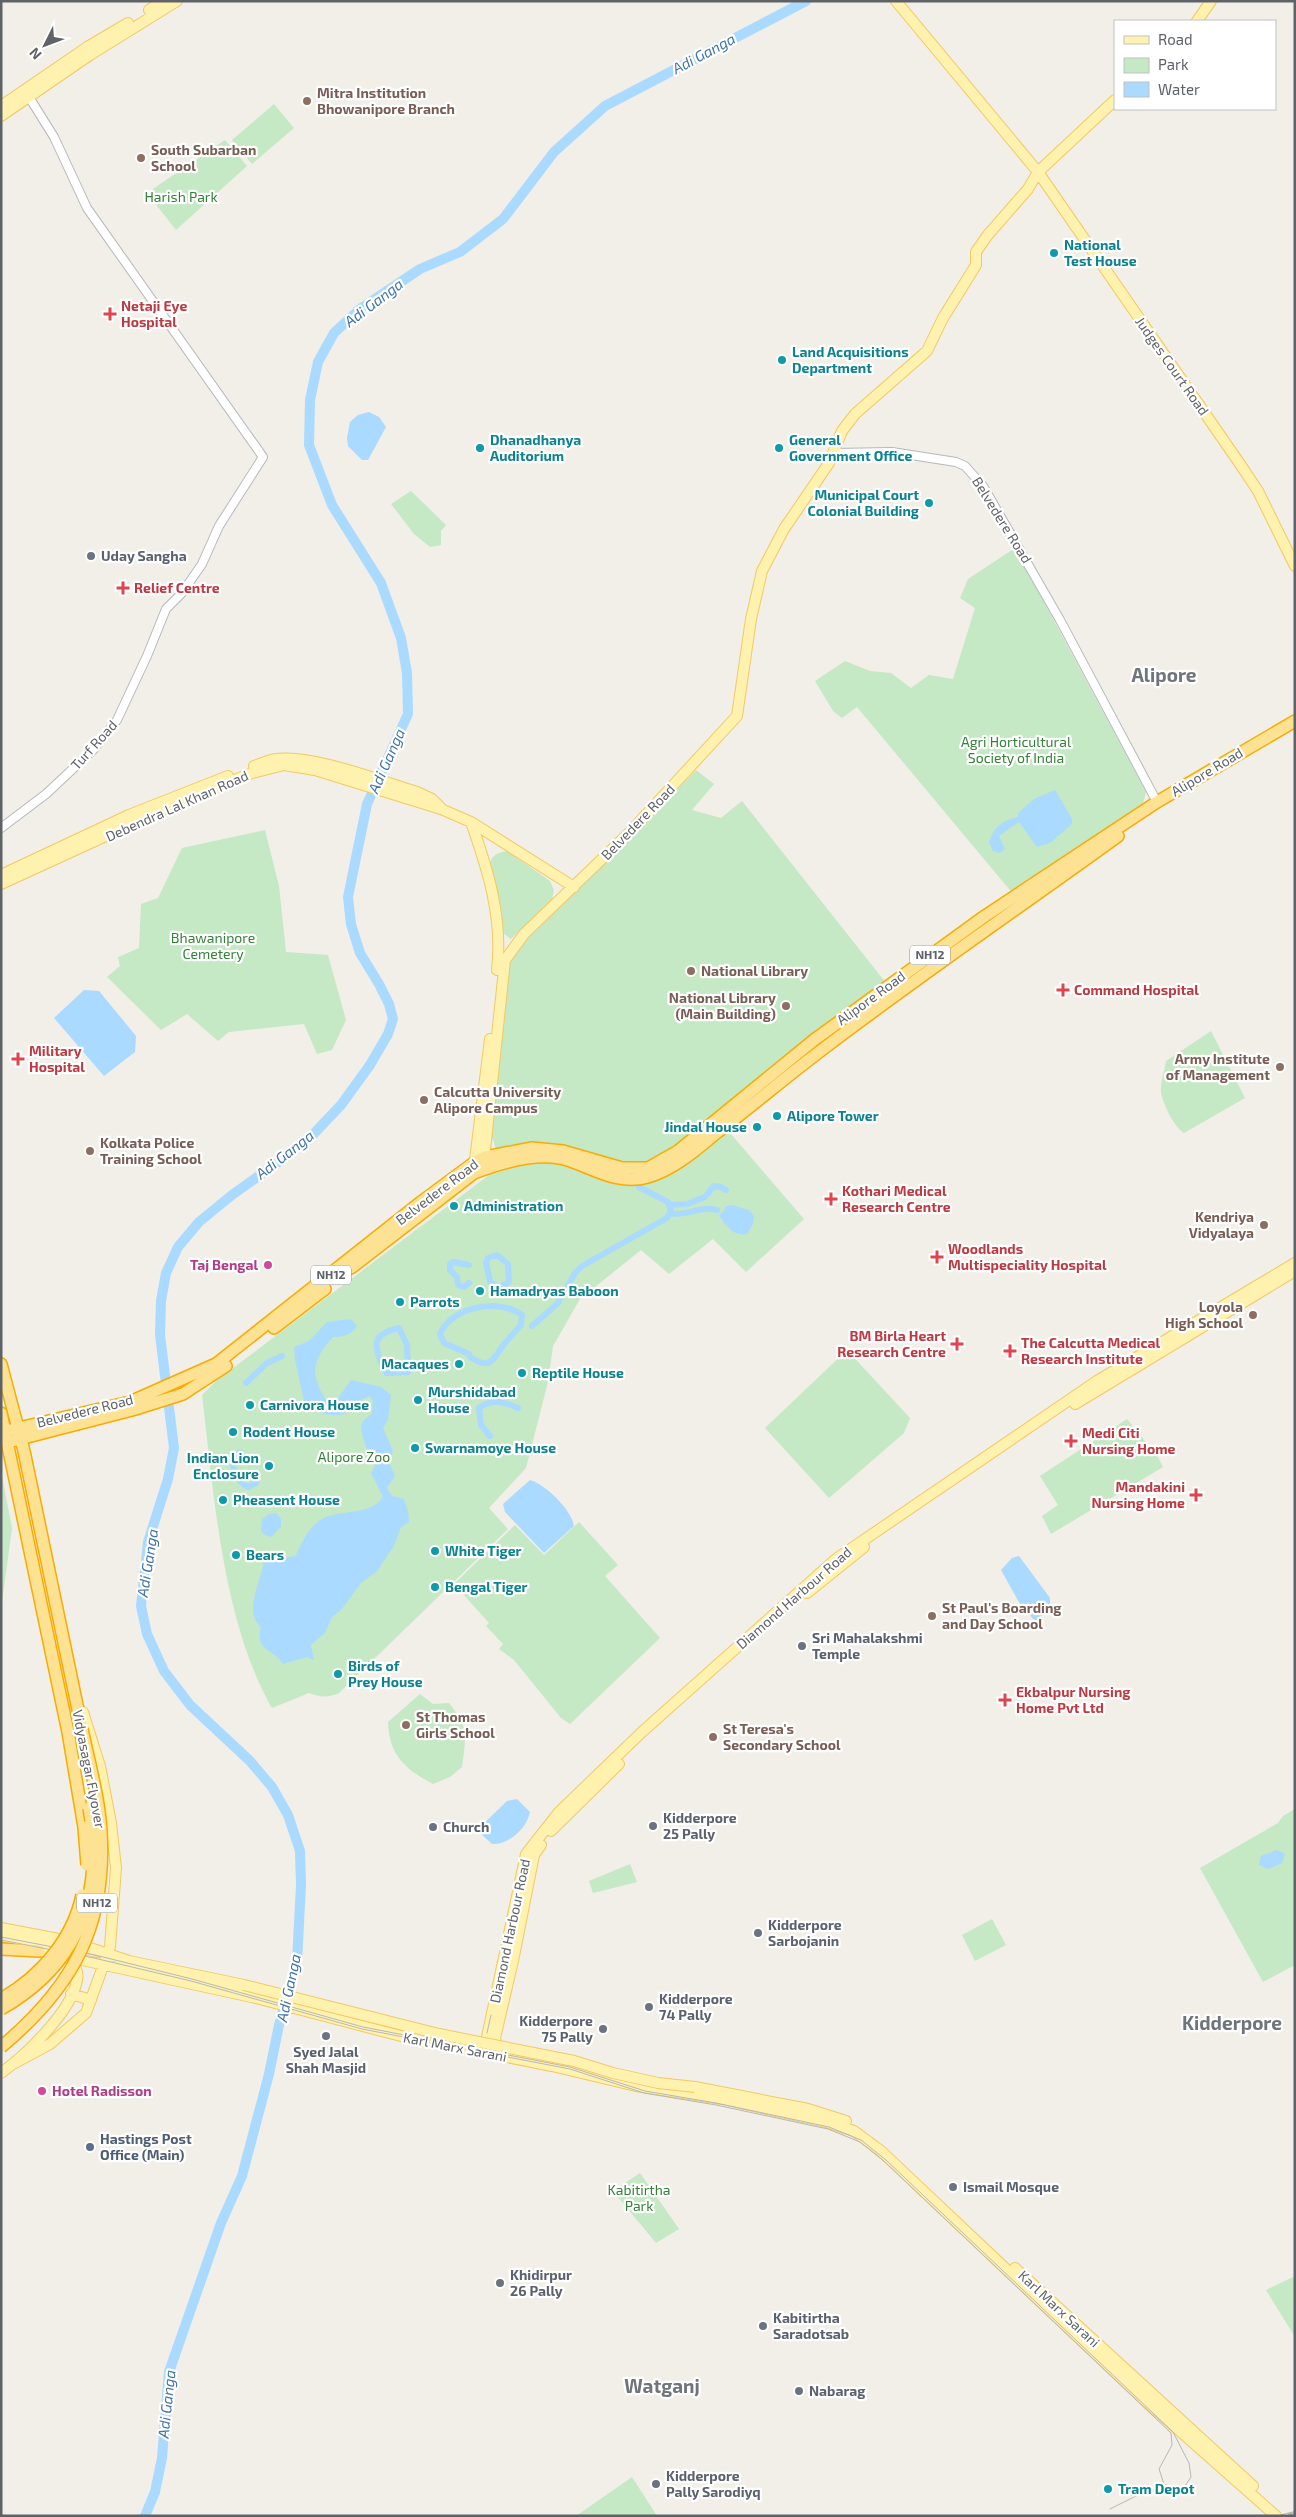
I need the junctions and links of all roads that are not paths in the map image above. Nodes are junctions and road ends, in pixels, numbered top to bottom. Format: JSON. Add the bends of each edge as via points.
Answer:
{"nodes":[{"id":1,"x":163,"y":1,"type":"edge"},
{"id":2,"x":177,"y":1,"type":"edge"},
{"id":3,"x":896,"y":1,"type":"edge"},
{"id":4,"x":904,"y":1,"type":"edge"},
{"id":5,"x":1211,"y":1,"type":"edge"},
{"id":6,"x":1198,"y":20,"type":"edge"},
{"id":7,"x":30,"y":97,"type":"junction"},
{"id":8,"x":1114,"y":101,"type":"edge"},
{"id":9,"x":1,"y":106,"type":"edge"},
{"id":10,"x":1,"y":116,"type":"edge"},
{"id":11,"x":1040,"y":170,"type":"junction"},
{"id":12,"x":834,"y":450,"type":"junction"},
{"id":13,"x":1295,"y":566,"type":"edge"},
{"id":14,"x":1295,"y":721,"type":"edge"},
{"id":15,"x":1153,"y":805,"type":"junction"},
{"id":16,"x":441,"y":808,"type":"junction"},
{"id":17,"x":471,"y":822,"type":"junction"},
{"id":18,"x":1,"y":828,"type":"edge"},
{"id":19,"x":1,"y":875,"type":"edge"},
{"id":20,"x":1,"y":884,"type":"edge"},
{"id":21,"x":574,"y":887,"type":"junction"},
{"id":22,"x":499,"y":940,"type":"junction"},
{"id":23,"x":516,"y":943,"type":"junction"},
{"id":24,"x":502,"y":959,"type":"junction"},
{"id":25,"x":480,"y":1165,"type":"junction"},
{"id":26,"x":1295,"y":1263,"type":"edge"},
{"id":27,"x":1295,"y":1271,"type":"edge"},
{"id":28,"x":1,"y":1364,"type":"edge"},
{"id":29,"x":144,"y":1401,"type":"junction"},
{"id":30,"x":1,"y":1413,"type":"edge"},
{"id":31,"x":19,"y":1434,"type":"junction"},
{"id":32,"x":7,"y":1436,"type":"junction"},
{"id":33,"x":69,"y":1669,"type":"junction"},
{"id":34,"x":68,"y":1732,"type":"junction"},
{"id":35,"x":1,"y":1928,"type":"edge"},
{"id":36,"x":1,"y":1936,"type":"edge"},
{"id":37,"x":1,"y":1943,"type":"edge"},
{"id":38,"x":1,"y":1950,"type":"edge"},
{"id":39,"x":39,"y":1951,"type":"junction"},
{"id":40,"x":107,"y":1954,"type":"junction"},
{"id":41,"x":67,"y":1956,"type":"junction"},
{"id":42,"x":103,"y":1965,"type":"junction"},
{"id":43,"x":244,"y":1985,"type":"junction"},
{"id":44,"x":72,"y":1994,"type":"junction"},
{"id":45,"x":256,"y":1998,"type":"junction"},
{"id":46,"x":1,"y":1999,"type":"edge"},
{"id":47,"x":91,"y":2000,"type":"junction"},
{"id":48,"x":1,"y":2009,"type":"edge"},
{"id":49,"x":1,"y":2047,"type":"edge"},
{"id":50,"x":484,"y":2052,"type":"junction"},
{"id":51,"x":500,"y":2056,"type":"junction"},
{"id":52,"x":11,"y":2065,"type":"junction"},
{"id":53,"x":1,"y":2073,"type":"edge"},
{"id":54,"x":826,"y":2118,"type":"junction"},
{"id":55,"x":1276,"y":2516,"type":"edge"},
{"id":56,"x":1285,"y":2516,"type":"edge"}],
"edges":[{"from":1,"to":9,"type":"main road"},
{"from":2,"to":7,"type":"main road"},
{"from":3,"to":11,"type":"main road"},
{"from":4,"to":11,"type":"main road"},
{"from":5,"to":6,"type":"main road"},
{"from":7,"to":10,"type":"main road"},
{"from":7,"to":18,"type":"street","name":"Turf Road","via":[[58,145],[87,208],[263,456],[219,526],[202,564],[166,609],[117,720],[94,749],[52,788]]},
{"from":8,"to":11,"type":"main road"},
{"from":11,"to":12,"type":"main road","via":[[976,252],[976,265],[927,351],[855,414],[842,431]]},
{"from":11,"to":13,"type":"main road","name":"Judges Court Road","via":[[1199,397],[1199,404],[1258,491]]},
{"from":12,"to":15,"type":"street","name":"Belvedere Road","via":[[892,452],[956,462],[973,473],[1025,557]]},
{"from":12,"to":21,"type":"main road","name":"Belvedere Road","via":[[784,529],[762,571],[750,619],[737,716],[648,813]]},
{"from":14,"to":15,"type":"highway","name":"Alipore Road","number":"NH12"},
{"from":15,"to":25,"type":"highway","name":"Alipore Road","number":"NH12","via":[[1086,847],[896,979],[814,1040],[678,1151],[648,1168],[622,1168],[563,1151],[532,1148]]},
{"from":16,"to":17,"type":"main road","name":"Debendra Lal Khan Road"},
{"from":16,"to":19,"type":"main road","via":[[432,799],[399,786],[296,758],[274,759],[129,816]]},
{"from":16,"to":20,"type":"main road","name":"Debendra Lal Khan Road","via":[[315,770],[284,765],[252,773],[190,798]]},
{"from":17,"to":21,"type":"main road","name":"Debendra Lal Khan Road"},
{"from":17,"to":22,"type":"main road","via":[[496,906]]},
{"from":21,"to":23,"type":"main road","name":"Belvedere Road"},
{"from":22,"to":23,"type":"main road","via":[[508,946]]},
{"from":22,"to":24,"type":"main road"},
{"from":23,"to":24,"type":"main road","name":"Belvedere Road"},
{"from":24,"to":25,"type":"main road"},
{"from":25,"to":29,"type":"highway","name":"Belvedere Road","number":"NH12","via":[[216,1364]]},
{"from":25,"to":29,"type":"highway","name":"Belvedere Road","number":"NH12","via":[[221,1370],[184,1394]]},
{"from":26,"to":50,"type":"main road","name":"Diamond Harbour Road","via":[[1097,1382],[836,1559],[642,1732],[559,1812],[526,1854]]},
{"from":27,"to":51,"type":"main road","name":"Diamond Harbour Road","via":[[1038,1428],[923,1504],[855,1554],[712,1673],[575,1806],[534,1855],[495,2038]]},
{"from":28,"to":31,"type":"highway"},
{"from":29,"to":31,"type":"highway","name":"Belvedere Road","number":"NH12","via":[[130,1402]]},
{"from":30,"to":32,"type":"highway"},
{"from":31,"to":32,"type":"highway","name":"Belvedere Road","number":"NH12"},
{"from":31,"to":33,"type":"highway","number":"NH12"},
{"from":32,"to":34,"type":"highway","name":"Vidyasagar Flyover","number":"NH12"},
{"from":33,"to":40,"type":"main road","via":[[100,1766],[111,1822],[116,1894]]},
{"from":33,"to":49,"type":"highway","name":"Vidyasagar Flyover","number":"NH12","bridge":true,"via":[[101,1829],[102,1868],[96,1912],[72,1970],[28,2022]]},
{"from":34,"to":46,"type":"highway","name":"Vidyasagar Flyover","number":"NH12","bridge":true,"via":[[84,1827],[86,1880],[81,1902],[68,1933],[54,1954],[32,1977]]},
{"from":34,"to":48,"type":"highway","bridge":true,"via":[[94,1832],[94,1863],[88,1902],[83,1920],[60,1962],[32,1988]]},
{"from":35,"to":40,"type":"main road","via":[[69,1941]]},
{"from":36,"to":40,"type":"main road"},
{"from":37,"to":39,"type":"main road","name":"Karl Marx Sarani"},
{"from":38,"to":39,"type":"highway"},
{"from":39,"to":41,"type":"main road","name":"Karl Marx Sarani"},
{"from":40,"to":42,"type":"main road"},
{"from":40,"to":43,"type":"main road"},
{"from":41,"to":42,"type":"main road","name":"Karl Marx Sarani"},
{"from":41,"to":44,"type":"main road","via":[[77,1972]]},
{"from":42,"to":45,"type":"main road","name":"Karl Marx Sarani"},
{"from":42,"to":47,"type":"main road"},
{"from":43,"to":45,"type":"main road"},
{"from":43,"to":54,"type":"main road","bridge":true,"via":[[439,2034],[574,2062],[613,2074],[695,2086]]},
{"from":44,"to":47,"type":"main road"},
{"from":44,"to":52,"type":"main road","via":[[51,2025]]},
{"from":45,"to":50,"type":"main road","name":"Karl Marx Sarani","via":[[401,2036]]},
{"from":47,"to":52,"type":"main road","via":[[86,2013],[50,2044]]},
{"from":50,"to":51,"type":"main road","name":"Karl Marx Sarani"},
{"from":51,"to":54,"type":"main road","name":"Karl Marx Sarani","via":[[636,2086]]},
{"from":52,"to":53,"type":"main road"},
{"from":54,"to":55,"type":"main road","via":[[854,2131],[881,2151],[1147,2402]]},
{"from":54,"to":56,"type":"main road","name":"Karl Marx Sarani","via":[[851,2123],[876,2139]]}]}
